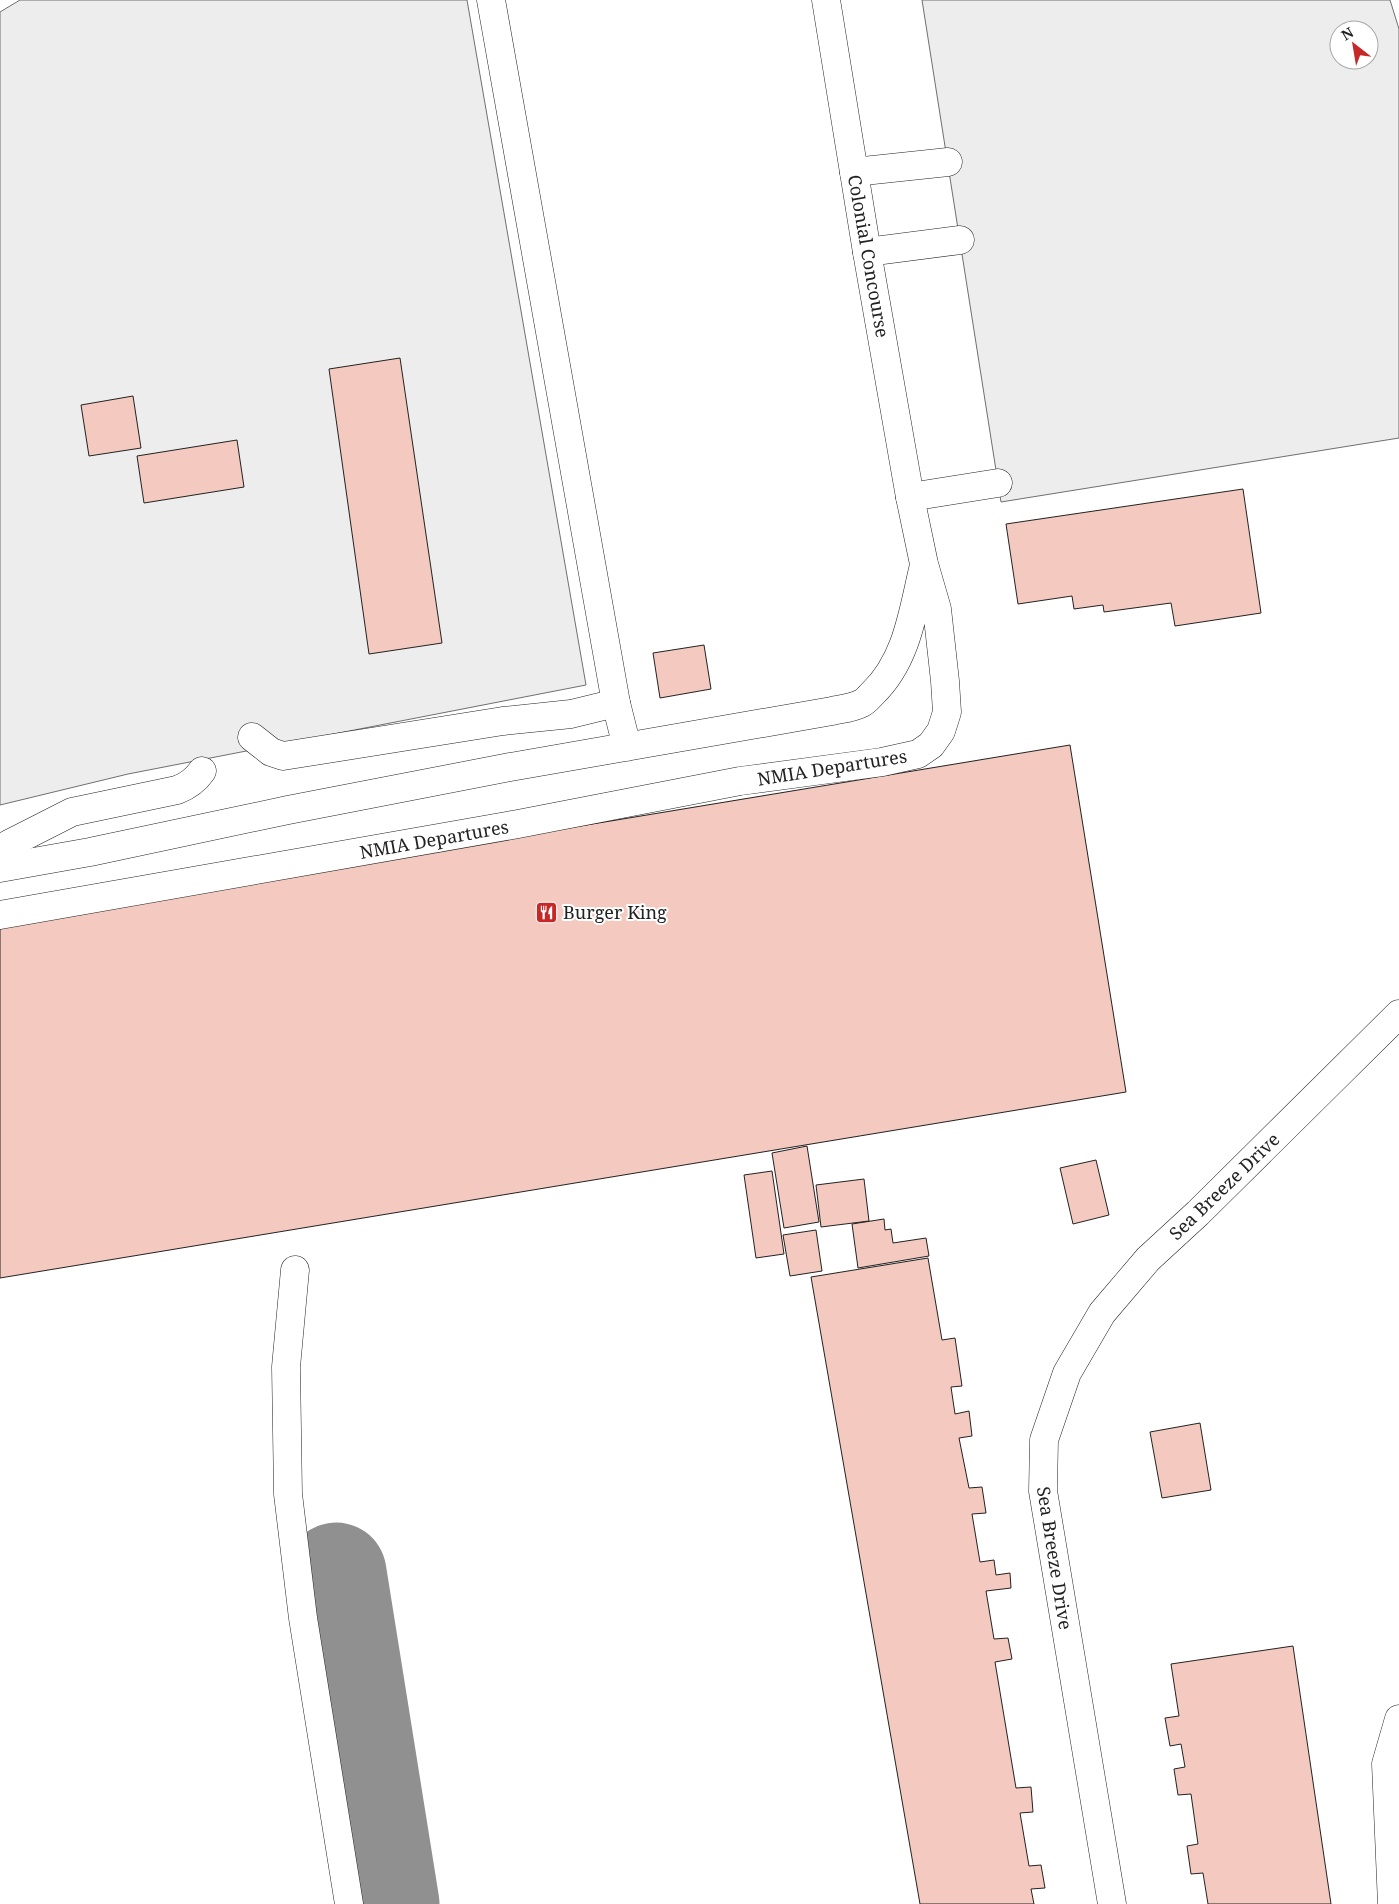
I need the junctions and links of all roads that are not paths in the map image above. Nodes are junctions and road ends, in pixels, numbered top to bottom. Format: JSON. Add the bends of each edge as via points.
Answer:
{"nodes":[{"id":1,"x":492,"y":0,"type":"edge"},
{"id":2,"x":826,"y":0,"type":"edge"},
{"id":3,"x":948,"y":162,"type":"dead end"},
{"id":4,"x":854,"y":172,"type":"junction"},
{"id":5,"x":960,"y":240,"type":"dead end"},
{"id":6,"x":867,"y":252,"type":"junction"},
{"id":7,"x":998,"y":483,"type":"dead end"},
{"id":8,"x":912,"y":504,"type":"junction"},
{"id":9,"x":924,"y":564,"type":"junction"},
{"id":10,"x":616,"y":703,"type":"junction"},
{"id":11,"x":252,"y":737,"type":"dead end"},
{"id":12,"x":627,"y":748,"type":"junction"},
{"id":13,"x":202,"y":771,"type":"dead end"},
{"id":14,"x":0,"y":853,"type":"edge"},
{"id":15,"x":0,"y":868,"type":"edge"},
{"id":16,"x":0,"y":915,"type":"edge"},
{"id":17,"x":1399,"y":1014,"type":"edge"},
{"id":18,"x":295,"y":1270,"type":"dead end"},
{"id":19,"x":1399,"y":1719,"type":"edge"},
{"id":20,"x":349,"y":1904,"type":"edge"},
{"id":21,"x":1112,"y":1904,"type":"edge"},
{"id":22,"x":1392,"y":1904,"type":"edge"}],
"edges":[{"from":1,"to":10,"type":"main road"},
{"from":2,"to":4,"type":"main road","name":"Colonial Concourse"},
{"from":3,"to":4,"type":"main road"},
{"from":4,"to":6,"type":"main road","name":"Colonial Concourse"},
{"from":5,"to":6,"type":"main road"},
{"from":6,"to":8,"type":"main road","name":"Colonial Concourse"},
{"from":7,"to":8,"type":"main road"},
{"from":8,"to":9,"type":"main road","name":"Colonial Concourse"},
{"from":9,"to":12,"type":"main road","via":[[909,632],[893,670],[862,703]]},
{"from":9,"to":16,"type":"main road","name":"NMIA Departures","via":[[936,609],[947,712],[941,731],[918,754],[882,762],[740,781],[518,824]]},
{"from":10,"to":11,"type":"main road","via":[[571,714],[503,721],[283,756],[271,752]]},
{"from":10,"to":12,"type":"main road"},
{"from":12,"to":15,"type":"main road","via":[[510,767]]},
{"from":13,"to":14,"type":"main road","via":[[196,780],[177,790],[72,812],[9,844]]},
{"from":17,"to":21,"type":"main road","name":"Sea Breeze Drive","via":[[1148,1259],[1102,1312],[1067,1374],[1044,1440],[1043,1491]]},
{"from":18,"to":20,"type":"main road","via":[[286,1367],[288,1494],[303,1618]]},
{"from":19,"to":22,"type":"main road","via":[[1386,1764]]}]}
